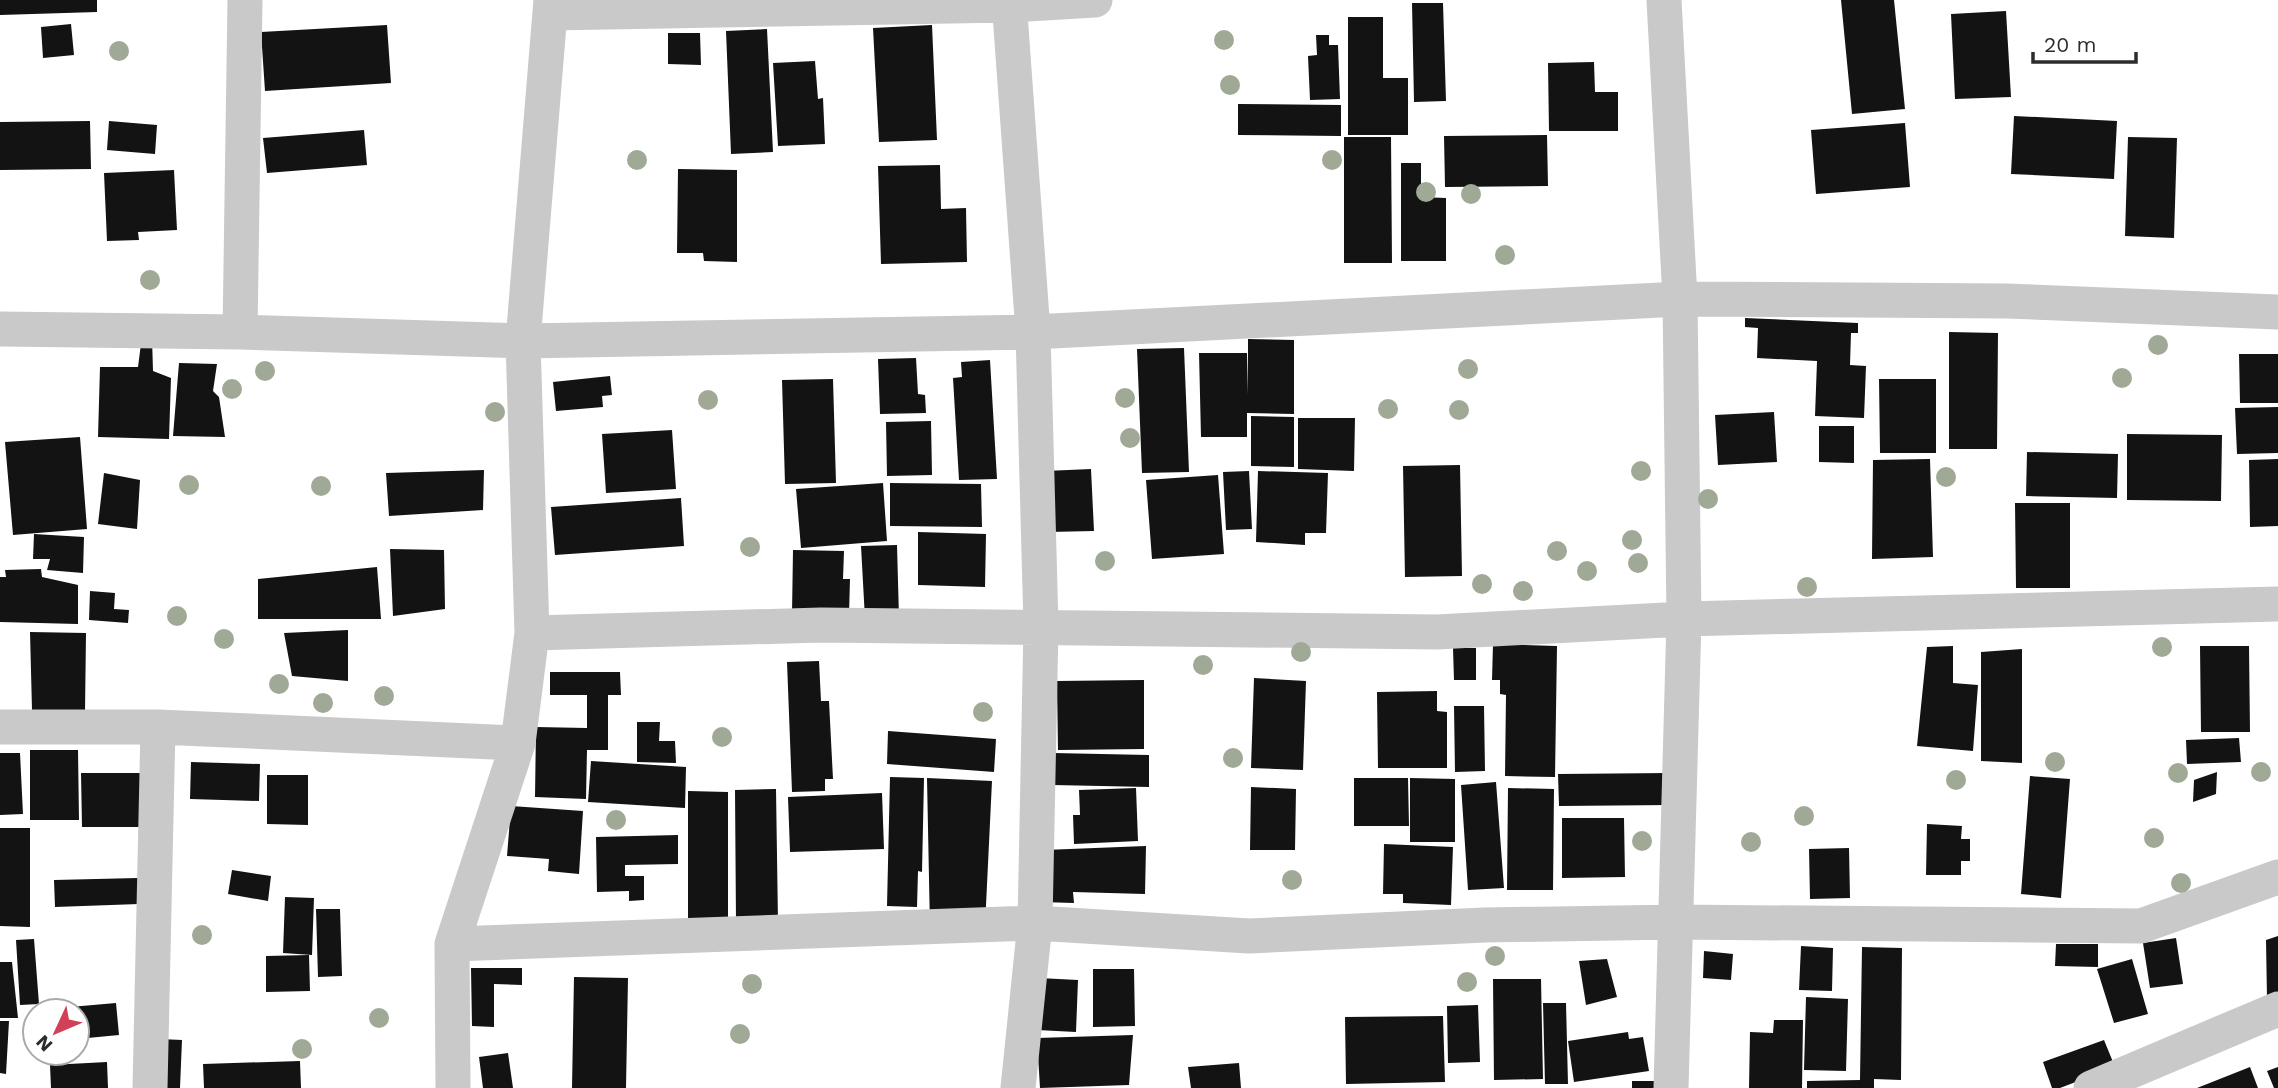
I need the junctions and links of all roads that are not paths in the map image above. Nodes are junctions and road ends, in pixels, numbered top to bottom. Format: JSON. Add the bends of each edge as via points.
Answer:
{"nodes":[{"id":1,"x":245,"y":0,"type":"edge"},
{"id":2,"x":1096,"y":0,"type":"edge"},
{"id":3,"x":1664,"y":0,"type":"edge"},
{"id":4,"x":1009,"y":3,"type":"edge"},
{"id":5,"x":550,"y":6,"type":"edge"},
{"id":6,"x":1680,"y":299,"type":"junction"},
{"id":7,"x":2278,"y":312,"type":"edge"},
{"id":8,"x":0,"y":330,"type":"edge"},
{"id":9,"x":240,"y":332,"type":"junction"},
{"id":10,"x":1034,"y":332,"type":"junction"},
{"id":11,"x":523,"y":341,"type":"junction"},
{"id":12,"x":2278,"y":604,"type":"edge"},
{"id":13,"x":1684,"y":619,"type":"junction"},
{"id":14,"x":1041,"y":626,"type":"junction"},
{"id":15,"x":532,"y":633,"type":"junction"},
{"id":16,"x":0,"y":727,"type":"edge"},
{"id":17,"x":158,"y":727,"type":"junction"},
{"id":18,"x":519,"y":743,"type":"junction"},
{"id":19,"x":2278,"y":877,"type":"edge"},
{"id":20,"x":1677,"y":922,"type":"junction"},
{"id":21,"x":1035,"y":923,"type":"junction"},
{"id":22,"x":452,"y":944,"type":"junction"},
{"id":23,"x":2278,"y":1009,"type":"edge"},
{"id":24,"x":150,"y":1088,"type":"edge"},
{"id":25,"x":453,"y":1088,"type":"edge"},
{"id":26,"x":1018,"y":1088,"type":"edge"},
{"id":27,"x":1671,"y":1088,"type":"edge"},
{"id":28,"x":2091,"y":1088,"type":"edge"}],
"edges":[{"from":1,"to":9,"type":"street"},
{"from":2,"to":4,"type":"street"},
{"from":3,"to":6,"type":"street"},
{"from":4,"to":5,"type":"street"},
{"from":4,"to":10,"type":"street"},
{"from":5,"to":11,"type":"street"},
{"from":6,"to":7,"type":"street","via":[[2007,301]]},
{"from":6,"to":10,"type":"street"},
{"from":6,"to":13,"type":"street"},
{"from":8,"to":9,"type":"street"},
{"from":9,"to":11,"type":"street"},
{"from":10,"to":11,"type":"street"},
{"from":10,"to":14,"type":"street"},
{"from":11,"to":15,"type":"street"},
{"from":12,"to":13,"type":"street"},
{"from":13,"to":14,"type":"street","via":[[1437,632]]},
{"from":13,"to":20,"type":"street"},
{"from":14,"to":15,"type":"street","via":[[821,625]]},
{"from":14,"to":21,"type":"street"},
{"from":15,"to":18,"type":"street"},
{"from":16,"to":17,"type":"street"},
{"from":17,"to":18,"type":"street"},
{"from":17,"to":24,"type":"street"},
{"from":18,"to":22,"type":"street"},
{"from":19,"to":20,"type":"street","via":[[2141,926]]},
{"from":20,"to":21,"type":"street","via":[[1250,936]]},
{"from":20,"to":27,"type":"street"},
{"from":21,"to":22,"type":"street"},
{"from":21,"to":26,"type":"street"},
{"from":22,"to":25,"type":"street"},
{"from":23,"to":28,"type":"street"}]}
